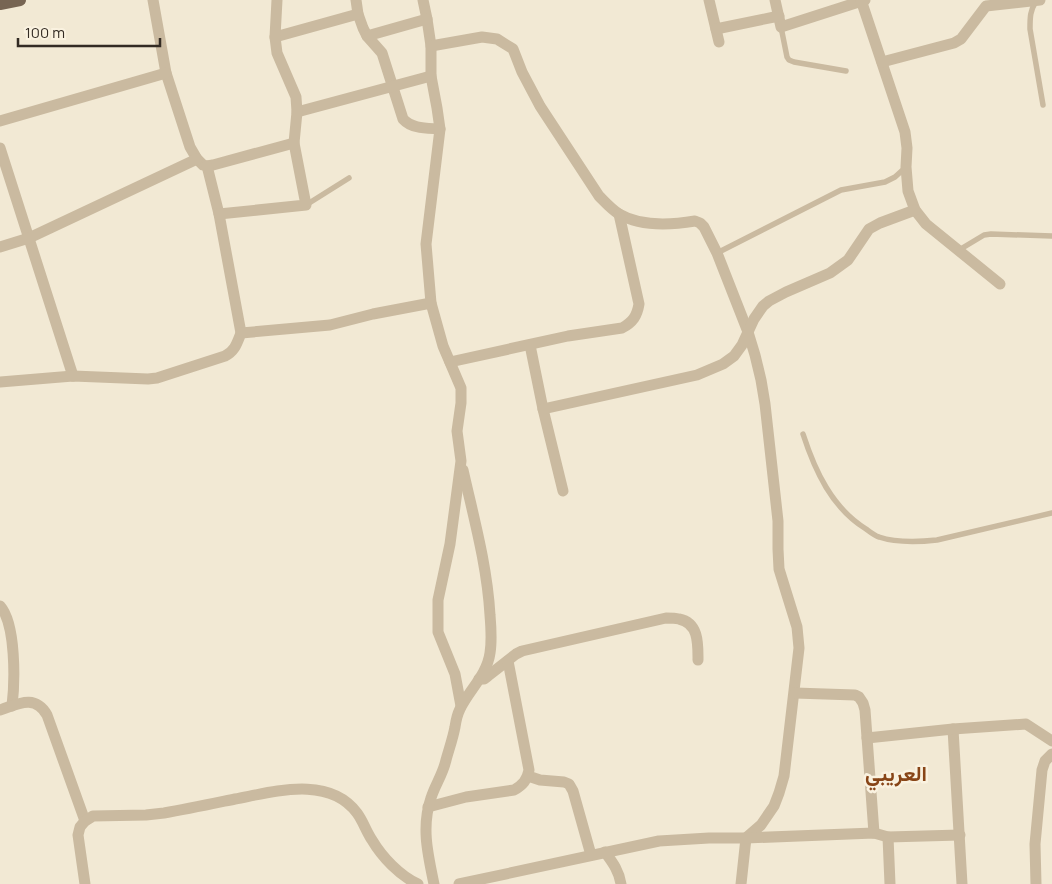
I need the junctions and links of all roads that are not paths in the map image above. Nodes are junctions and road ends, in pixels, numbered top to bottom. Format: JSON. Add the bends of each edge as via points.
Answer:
{"nodes":[{"id":1,"x":20,"y":0,"type":"edge"},
{"id":2,"x":153,"y":0,"type":"edge"},
{"id":3,"x":277,"y":0,"type":"edge"},
{"id":4,"x":356,"y":0,"type":"edge"},
{"id":5,"x":423,"y":0,"type":"edge"},
{"id":6,"x":710,"y":0,"type":"edge"},
{"id":7,"x":775,"y":0,"type":"edge"},
{"id":8,"x":862,"y":0,"type":"edge"},
{"id":9,"x":1038,"y":1,"type":"edge"},
{"id":10,"x":985,"y":3,"type":"edge"},
{"id":11,"x":0,"y":4,"type":"edge"},
{"id":12,"x":358,"y":14,"type":"junction"},
{"id":13,"x":427,"y":19,"type":"junction"},
{"id":14,"x":780,"y":22,"type":"junction"},
{"id":15,"x":716,"y":30,"type":"junction"},
{"id":16,"x":275,"y":36,"type":"junction"},
{"id":17,"x":368,"y":36,"type":"junction"},
{"id":18,"x":719,"y":42,"type":"dead end"},
{"id":19,"x":431,"y":46,"type":"junction"},
{"id":20,"x":882,"y":62,"type":"junction"},
{"id":21,"x":846,"y":71,"type":"dead end"},
{"id":22,"x":166,"y":73,"type":"junction"},
{"id":23,"x":431,"y":76,"type":"junction"},
{"id":24,"x":392,"y":86,"type":"junction"},
{"id":25,"x":1043,"y":104,"type":"dead end"},
{"id":26,"x":297,"y":112,"type":"junction"},
{"id":27,"x":0,"y":121,"type":"edge"},
{"id":28,"x":440,"y":129,"type":"junction"},
{"id":29,"x":294,"y":143,"type":"junction"},
{"id":30,"x":0,"y":148,"type":"edge"},
{"id":31,"x":197,"y":159,"type":"junction"},
{"id":32,"x":207,"y":166,"type":"junction"},
{"id":33,"x":906,"y":168,"type":"junction"},
{"id":34,"x":349,"y":178,"type":"dead end"},
{"id":35,"x":306,"y":205,"type":"junction"},
{"id":36,"x":915,"y":210,"type":"junction"},
{"id":37,"x":219,"y":214,"type":"junction"},
{"id":38,"x":619,"y":214,"type":"junction"},
{"id":39,"x":1052,"y":236,"type":"edge"},
{"id":40,"x":29,"y":238,"type":"junction"},
{"id":41,"x":0,"y":247,"type":"edge"},
{"id":42,"x":959,"y":250,"type":"junction"},
{"id":43,"x":717,"y":253,"type":"junction"},
{"id":44,"x":1000,"y":284,"type":"dead end"},
{"id":45,"x":431,"y":303,"type":"junction"},
{"id":46,"x":748,"y":332,"type":"junction"},
{"id":47,"x":241,"y":333,"type":"junction"},
{"id":48,"x":530,"y":345,"type":"junction"},
{"id":49,"x":450,"y":362,"type":"junction"},
{"id":50,"x":73,"y":376,"type":"junction"},
{"id":51,"x":0,"y":382,"type":"edge"},
{"id":52,"x":543,"y":409,"type":"junction"},
{"id":53,"x":803,"y":434,"type":"dead end"},
{"id":54,"x":462,"y":461,"type":"junction"},
{"id":55,"x":563,"y":491,"type":"dead end"},
{"id":56,"x":1052,"y":513,"type":"edge"},
{"id":57,"x":0,"y":606,"type":"edge"},
{"id":58,"x":698,"y":660,"type":"dead end"},
{"id":59,"x":508,"y":661,"type":"junction"},
{"id":60,"x":480,"y":679,"type":"junction"},
{"id":61,"x":794,"y":693,"type":"junction"},
{"id":62,"x":12,"y":706,"type":"junction"},
{"id":63,"x":461,"y":706,"type":"junction"},
{"id":64,"x":0,"y":710,"type":"edge"},
{"id":65,"x":953,"y":729,"type":"junction"},
{"id":66,"x":868,"y":738,"type":"junction"},
{"id":67,"x":1052,"y":741,"type":"edge"},
{"id":68,"x":1052,"y":754,"type":"edge"},
{"id":69,"x":528,"y":776,"type":"junction"},
{"id":70,"x":428,"y":807,"type":"junction"},
{"id":71,"x":85,"y":821,"type":"junction"},
{"id":72,"x":874,"y":833,"type":"junction"},
{"id":73,"x":960,"y":835,"type":"junction"},
{"id":74,"x":888,"y":837,"type":"junction"},
{"id":75,"x":746,"y":838,"type":"junction"},
{"id":76,"x":605,"y":852,"type":"junction"},
{"id":77,"x":591,"y":855,"type":"junction"},
{"id":78,"x":85,"y":884,"type":"edge"},
{"id":79,"x":418,"y":884,"type":"edge"},
{"id":80,"x":434,"y":884,"type":"edge"},
{"id":81,"x":458,"y":884,"type":"edge"},
{"id":82,"x":621,"y":884,"type":"edge"},
{"id":83,"x":741,"y":884,"type":"edge"},
{"id":84,"x":890,"y":884,"type":"edge"},
{"id":85,"x":962,"y":884,"type":"edge"},
{"id":86,"x":1036,"y":884,"type":"edge"}],
"edges":[{"from":1,"to":11,"type":"main road"},
{"from":2,"to":22,"type":"street"},
{"from":3,"to":16,"type":"street"},
{"from":4,"to":12,"type":"street"},
{"from":5,"to":13,"type":"street"},
{"from":6,"to":15,"type":"street"},
{"from":7,"to":14,"type":"street"},
{"from":8,"to":14,"type":"street"},
{"from":8,"to":20,"type":"street"},
{"from":9,"to":10,"type":"street"},
{"from":9,"to":25,"type":"lane","via":[[1031,10],[1030,29]]},
{"from":10,"to":20,"type":"street","via":[[961,39]]},
{"from":12,"to":16,"type":"street"},
{"from":12,"to":17,"type":"street"},
{"from":13,"to":17,"type":"street"},
{"from":13,"to":19,"type":"street"},
{"from":14,"to":15,"type":"street"},
{"from":14,"to":21,"type":"lane","via":[[789,60]]},
{"from":15,"to":18,"type":"street"},
{"from":16,"to":26,"type":"street","via":[[277,53],[296,97]]},
{"from":17,"to":24,"type":"street","via":[[382,53]]},
{"from":19,"to":23,"type":"street"},
{"from":19,"to":38,"type":"street","via":[[482,37],[497,38],[513,49],[540,106],[599,196]]},
{"from":20,"to":33,"type":"street","via":[[905,132]]},
{"from":22,"to":27,"type":"street"},
{"from":22,"to":31,"type":"street","via":[[190,147]]},
{"from":23,"to":24,"type":"street"},
{"from":23,"to":28,"type":"street"},
{"from":24,"to":26,"type":"street"},
{"from":24,"to":28,"type":"street","via":[[406,122],[412,126]]},
{"from":26,"to":29,"type":"street"},
{"from":28,"to":45,"type":"street","via":[[426,244]]},
{"from":29,"to":32,"type":"street"},
{"from":29,"to":35,"type":"street"},
{"from":30,"to":40,"type":"street"},
{"from":31,"to":32,"type":"street"},
{"from":31,"to":40,"type":"street"},
{"from":32,"to":37,"type":"street"},
{"from":33,"to":36,"type":"street","via":[[908,192]]},
{"from":33,"to":43,"type":"lane","via":[[885,182],[841,190]]},
{"from":34,"to":35,"type":"lane"},
{"from":35,"to":37,"type":"street"},
{"from":36,"to":42,"type":"street","via":[[926,224]]},
{"from":36,"to":46,"type":"street","via":[[869,229],[848,260],[830,273],[769,301]]},
{"from":37,"to":47,"type":"street"},
{"from":38,"to":43,"type":"street","via":[[658,224],[695,221],[704,226]]},
{"from":38,"to":48,"type":"street","via":[[639,304],[634,319],[622,328]]},
{"from":39,"to":42,"type":"lane","via":[[984,235]]},
{"from":40,"to":41,"type":"street"},
{"from":40,"to":50,"type":"street"},
{"from":42,"to":44,"type":"street"},
{"from":43,"to":46,"type":"street"},
{"from":45,"to":47,"type":"street","via":[[330,325]]},
{"from":45,"to":49,"type":"street"},
{"from":46,"to":52,"type":"street","via":[[734,356],[704,373]]},
{"from":46,"to":61,"type":"street","via":[[765,404],[778,521],[779,569],[800,648]]},
{"from":47,"to":50,"type":"street","via":[[230,353],[158,378]]},
{"from":48,"to":49,"type":"street"},
{"from":48,"to":52,"type":"street"},
{"from":49,"to":54,"type":"street","via":[[462,396],[457,431]]},
{"from":50,"to":51,"type":"street"},
{"from":52,"to":55,"type":"street"},
{"from":53,"to":56,"type":"lane","via":[[825,486],[844,511],[878,537],[897,541],[937,540]]},
{"from":54,"to":60,"type":"street","via":[[480,540],[490,605],[490,653]]},
{"from":54,"to":63,"type":"street","via":[[438,600],[438,632],[455,674]]},
{"from":57,"to":62,"type":"street","via":[[6,613],[12,648]]},
{"from":58,"to":59,"type":"street","via":[[698,644],[688,623],[678,618],[666,618],[528,649]]},
{"from":59,"to":60,"type":"street"},
{"from":59,"to":69,"type":"street"},
{"from":60,"to":63,"type":"street"},
{"from":61,"to":66,"type":"street","via":[[859,697],[865,710]]},
{"from":61,"to":75,"type":"street","via":[[779,793],[761,825]]},
{"from":62,"to":64,"type":"street"},
{"from":62,"to":71,"type":"street","via":[[29,702],[44,710]]},
{"from":63,"to":70,"type":"street","via":[[443,772]]},
{"from":65,"to":66,"type":"street"},
{"from":65,"to":67,"type":"street","via":[[1026,724]]},
{"from":65,"to":73,"type":"street"},
{"from":66,"to":72,"type":"street"},
{"from":68,"to":86,"type":"street","via":[[1042,770]]},
{"from":69,"to":70,"type":"street","via":[[514,790]]},
{"from":69,"to":77,"type":"street","via":[[569,784],[574,791]]},
{"from":70,"to":80,"type":"street","via":[[427,850]]},
{"from":71,"to":78,"type":"street","via":[[78,835]]},
{"from":71,"to":79,"type":"street","via":[[94,816],[164,813],[290,790],[323,791],[349,805],[381,853]]},
{"from":72,"to":74,"type":"street"},
{"from":72,"to":75,"type":"street"},
{"from":73,"to":74,"type":"street"},
{"from":73,"to":85,"type":"street"},
{"from":74,"to":84,"type":"street"},
{"from":75,"to":76,"type":"street","via":[[659,841]]},
{"from":75,"to":83,"type":"street"},
{"from":76,"to":77,"type":"street"},
{"from":76,"to":82,"type":"street","via":[[616,866]]},
{"from":77,"to":81,"type":"street"}]}
